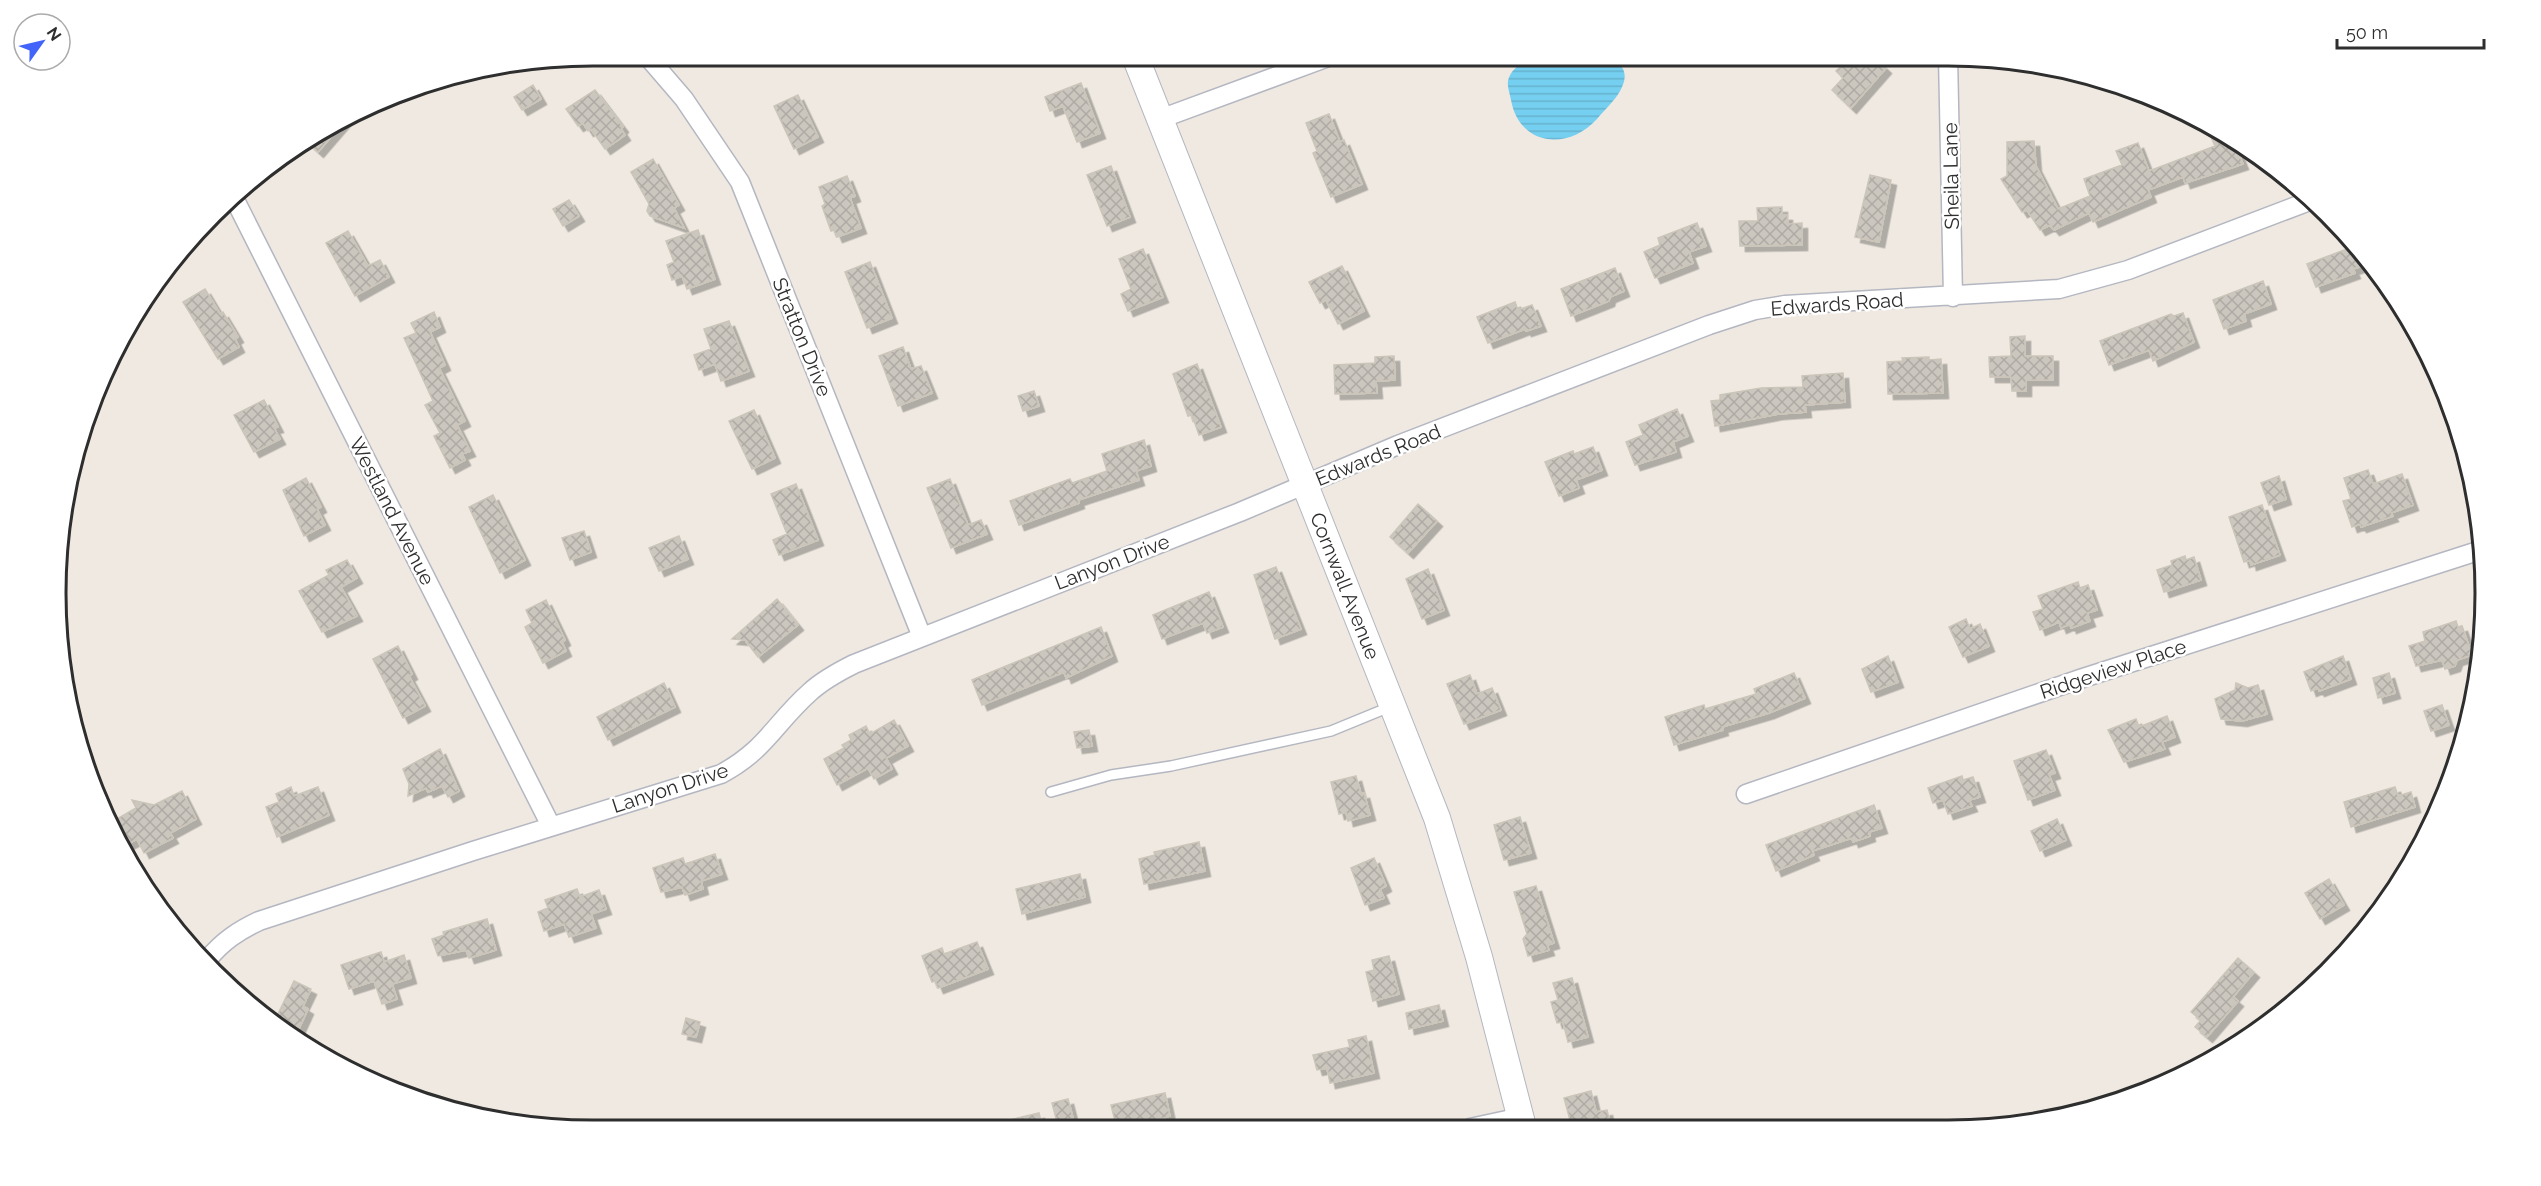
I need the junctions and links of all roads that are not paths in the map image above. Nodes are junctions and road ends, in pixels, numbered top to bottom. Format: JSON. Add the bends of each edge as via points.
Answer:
{"nodes":[{"id":1,"x":656,"y":66,"type":"edge"},
{"id":2,"x":1139,"y":66,"type":"edge"},
{"id":3,"x":1303,"y":66,"type":"edge"},
{"id":4,"x":1948,"y":66,"type":"edge"},
{"id":5,"x":1160,"y":119,"type":"junction"},
{"id":6,"x":2302,"y":204,"type":"edge"},
{"id":7,"x":237,"y":205,"type":"edge"},
{"id":8,"x":1953,"y":297,"type":"junction"},
{"id":9,"x":1306,"y":484,"type":"junction"},
{"id":10,"x":2473,"y":552,"type":"edge"},
{"id":11,"x":922,"y":637,"type":"junction"},
{"id":12,"x":1394,"y":705,"type":"junction"},
{"id":13,"x":1051,"y":792,"type":"dead end"},
{"id":14,"x":1746,"y":794,"type":"dead end"},
{"id":15,"x":550,"y":826,"type":"junction"},
{"id":16,"x":211,"y":956,"type":"edge"},
{"id":17,"x":1521,"y":1120,"type":"edge"}],
"edges":[{"from":1,"to":11,"type":"street","name":"Stratton Drive","via":[[684,99],[740,182]]},
{"from":2,"to":5,"type":"street","name":"Cornwall Avenue"},
{"from":3,"to":5,"type":"street"},
{"from":4,"to":8,"type":"street","name":"Sheila Lane"},
{"from":5,"to":9,"type":"street","name":"Cornwall Avenue"},
{"from":6,"to":8,"type":"street","name":"Edwards Road","via":[[2128,270],[2059,289]]},
{"from":7,"to":15,"type":"street","name":"Westland Avenue"},
{"from":8,"to":9,"type":"street","name":"Edwards Road","via":[[1785,305],[1755,310],[1398,445]]},
{"from":9,"to":11,"type":"street","name":"Lanyon Drive"},
{"from":9,"to":12,"type":"street","name":"Cornwall Avenue"},
{"from":10,"to":14,"type":"street","name":"Ridgeview Place","via":[[2080,679]]},
{"from":11,"to":15,"type":"street","name":"Lanyon Drive","via":[[830,677],[809,693],[762,746],[721,774]]},
{"from":12,"to":13,"type":"lane","via":[[1331,731],[1111,775]]},
{"from":12,"to":17,"type":"street","name":"Cornwall Avenue","via":[[1457,880]]},
{"from":15,"to":16,"type":"street","name":"Lanyon Drive","via":[[259,921],[237,932]]}]}
